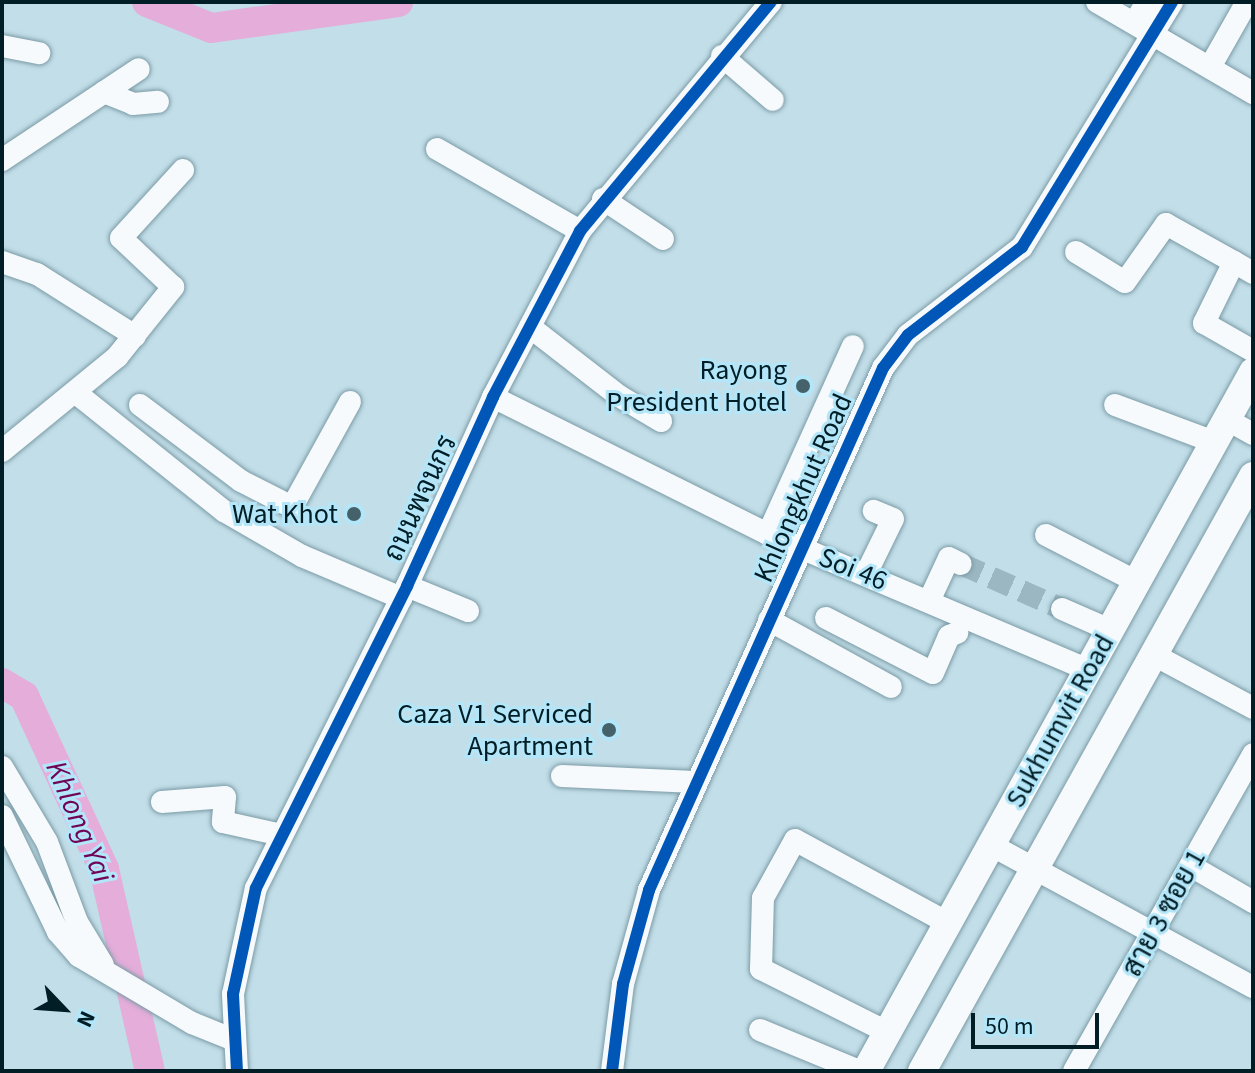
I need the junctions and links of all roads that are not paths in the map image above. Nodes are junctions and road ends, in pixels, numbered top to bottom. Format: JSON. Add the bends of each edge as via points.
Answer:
{"nodes":[{"id":1,"x":771,"y":2,"type":"edge"},
{"id":2,"x":1097,"y":2,"type":"edge"},
{"id":3,"x":1147,"y":2,"type":"edge"},
{"id":4,"x":1172,"y":2,"type":"edge"},
{"id":5,"x":1247,"y":2,"type":"edge"},
{"id":6,"x":1143,"y":29,"type":"junction"},
{"id":7,"x":2,"y":46,"type":"edge"},
{"id":8,"x":39,"y":53,"type":"dead end"},
{"id":9,"x":722,"y":56,"type":"junction"},
{"id":10,"x":1210,"y":67,"type":"junction"},
{"id":11,"x":139,"y":69,"type":"dead end"},
{"id":12,"x":104,"y":92,"type":"junction"},
{"id":13,"x":1253,"y":93,"type":"edge"},
{"id":14,"x":773,"y":100,"type":"dead end"},
{"id":15,"x":158,"y":102,"type":"dead end"},
{"id":16,"x":437,"y":149,"type":"dead end"},
{"id":17,"x":2,"y":160,"type":"edge"},
{"id":18,"x":183,"y":170,"type":"dead end"},
{"id":19,"x":603,"y":199,"type":"junction"},
{"id":20,"x":580,"y":231,"type":"junction"},
{"id":21,"x":663,"y":239,"type":"dead end"},
{"id":22,"x":1076,"y":252,"type":"dead end"},
{"id":23,"x":2,"y":262,"type":"edge"},
{"id":24,"x":1243,"y":268,"type":"edge"},
{"id":25,"x":530,"y":327,"type":"junction"},
{"id":26,"x":135,"y":336,"type":"junction"},
{"id":27,"x":853,"y":346,"type":"dead end"},
{"id":28,"x":1253,"y":351,"type":"edge"},
{"id":29,"x":1253,"y":372,"type":"edge"},
{"id":30,"x":76,"y":393,"type":"junction"},
{"id":31,"x":493,"y":397,"type":"junction"},
{"id":32,"x":350,"y":402,"type":"dead end"},
{"id":33,"x":140,"y":405,"type":"dead end"},
{"id":34,"x":1115,"y":405,"type":"dead end"},
{"id":35,"x":661,"y":421,"type":"dead end"},
{"id":36,"x":1220,"y":430,"type":"junction"},
{"id":37,"x":1253,"y":434,"type":"edge"},
{"id":38,"x":806,"y":448,"type":"junction"},
{"id":39,"x":2,"y":451,"type":"edge"},
{"id":40,"x":841,"y":463,"type":"junction"},
{"id":41,"x":1253,"y":476,"type":"edge"},
{"id":42,"x":241,"y":481,"type":"junction"},
{"id":43,"x":224,"y":511,"type":"junction"},
{"id":44,"x":874,"y":511,"type":"dead end"},
{"id":45,"x":768,"y":534,"type":"junction"},
{"id":46,"x":1046,"y":535,"type":"dead end"},
{"id":47,"x":803,"y":549,"type":"junction"},
{"id":48,"x":961,"y":564,"type":"dead end"},
{"id":49,"x":866,"y":574,"type":"junction"},
{"id":50,"x":1137,"y":582,"type":"junction"},
{"id":51,"x":404,"y":592,"type":"junction"},
{"id":52,"x":929,"y":601,"type":"junction"},
{"id":53,"x":1062,"y":609,"type":"tunnel mouth"},
{"id":54,"x":468,"y":611,"type":"dead end"},
{"id":55,"x":826,"y":618,"type":"dead end"},
{"id":56,"x":769,"y":620,"type":"junction"},
{"id":57,"x":965,"y":627,"type":"junction"},
{"id":58,"x":1110,"y":630,"type":"junction"},
{"id":59,"x":1156,"y":656,"type":"junction"},
{"id":60,"x":1088,"y":670,"type":"junction"},
{"id":61,"x":944,"y":676,"type":"dead end"},
{"id":62,"x":891,"y":687,"type":"dead end"},
{"id":63,"x":1253,"y":708,"type":"edge"},
{"id":64,"x":2,"y":767,"type":"edge"},
{"id":65,"x":1250,"y":767,"type":"edge"},
{"id":66,"x":562,"y":776,"type":"dead end"},
{"id":67,"x":695,"y":782,"type":"junction"},
{"id":68,"x":162,"y":802,"type":"dead end"},
{"id":69,"x":2,"y":816,"type":"edge"},
{"id":70,"x":282,"y":835,"type":"junction"},
{"id":71,"x":991,"y":845,"type":"junction"},
{"id":72,"x":54,"y":861,"type":"junction"},
{"id":73,"x":1191,"y":866,"type":"junction"},
{"id":74,"x":1036,"y":867,"type":"junction"},
{"id":75,"x":30,"y":869,"type":"junction"},
{"id":76,"x":1253,"y":902,"type":"edge"},
{"id":77,"x":948,"y":923,"type":"junction"},
{"id":78,"x":1155,"y":931,"type":"junction"},
{"id":79,"x":114,"y":979,"type":"junction"},
{"id":80,"x":1253,"y":987,"type":"edge"},
{"id":81,"x":760,"y":1030,"type":"dead end"},
{"id":82,"x":887,"y":1032,"type":"junction"},
{"id":83,"x":234,"y":1040,"type":"junction"},
{"id":84,"x":237,"y":1070,"type":"edge"},
{"id":85,"x":612,"y":1071,"type":"edge"},
{"id":86,"x":859,"y":1071,"type":"edge"},
{"id":87,"x":866,"y":1071,"type":"edge"},
{"id":88,"x":922,"y":1071,"type":"edge"},
{"id":89,"x":1074,"y":1071,"type":"edge"}],
"edges":[{"from":1,"to":9,"type":"street","name":"ถนนพจนกร"},
{"from":2,"to":6,"type":"street"},
{"from":3,"to":6,"type":"street"},
{"from":4,"to":6,"type":"street","name":"Khlongkhut Road"},
{"from":5,"to":10,"type":"street"},
{"from":6,"to":10,"type":"street"},
{"from":6,"to":40,"type":"street","name":"Khlongkhut Road","via":[[1022,247],[929,317],[896,350]]},
{"from":7,"to":8,"type":"street"},
{"from":9,"to":14,"type":"street"},
{"from":9,"to":19,"type":"street","name":"ถนนพจนกร"},
{"from":10,"to":13,"type":"street"},
{"from":11,"to":12,"type":"street"},
{"from":12,"to":15,"type":"street","via":[[133,104]]},
{"from":12,"to":17,"type":"street"},
{"from":16,"to":20,"type":"street"},
{"from":18,"to":26,"type":"street","via":[[121,238],[173,287]]},
{"from":19,"to":20,"type":"street","name":"ถนนพจนกร"},
{"from":19,"to":21,"type":"street"},
{"from":20,"to":25,"type":"street","name":"ถนนพจนกร"},
{"from":22,"to":24,"type":"street","via":[[1125,282],[1166,224]]},
{"from":23,"to":26,"type":"street","via":[[37,274]]},
{"from":24,"to":28,"type":"street","via":[[1204,323]]},
{"from":25,"to":31,"type":"street","name":"ถนนพจนกร"},
{"from":25,"to":35,"type":"street","via":[[619,396]]},
{"from":26,"to":30,"type":"street"},
{"from":27,"to":38,"type":"street"},
{"from":29,"to":36,"type":"main road","name":"Sukhumvit Road"},
{"from":30,"to":39,"type":"street"},
{"from":30,"to":43,"type":"street"},
{"from":31,"to":45,"type":"street","name":"Soi 46"},
{"from":31,"to":51,"type":"street","name":"ถนนพจนกร"},
{"from":32,"to":42,"type":"street","via":[[292,507]]},
{"from":33,"to":42,"type":"street"},
{"from":34,"to":36,"type":"street"},
{"from":36,"to":37,"type":"street"},
{"from":36,"to":50,"type":"main road","name":"Sukhumvit Road"},
{"from":38,"to":40,"type":"street"},
{"from":38,"to":45,"type":"street"},
{"from":40,"to":47,"type":"street","name":"Khlongkhut Road"},
{"from":41,"to":59,"type":"main road","name":"Sukhumvit Road"},
{"from":42,"to":43,"type":"street"},
{"from":43,"to":51,"type":"street","via":[[302,556]]},
{"from":44,"to":49,"type":"street","via":[[893,519]]},
{"from":45,"to":47,"type":"street","name":"Soi 46"},
{"from":46,"to":50,"type":"street"},
{"from":47,"to":49,"type":"street","name":"Soi 46"},
{"from":47,"to":56,"type":"street","name":"Khlongkhut Road"},
{"from":48,"to":52,"type":"street","via":[[949,558]]},
{"from":49,"to":52,"type":"street","name":"Soi 46"},
{"from":50,"to":58,"type":"main road","name":"Sukhumvit Road"},
{"from":51,"to":54,"type":"street"},
{"from":51,"to":70,"type":"street","name":"ถนนพจนกร"},
{"from":52,"to":57,"type":"street","name":"Soi 46"},
{"from":53,"to":58,"type":"street"},
{"from":55,"to":57,"type":"street","via":[[933,673],[949,636]]},
{"from":56,"to":62,"type":"street"},
{"from":56,"to":67,"type":"street","name":"Khlongkhut Road"},
{"from":57,"to":60,"type":"street","name":"Soi 46"},
{"from":57,"to":61,"type":"street"},
{"from":58,"to":60,"type":"main road","name":"Sukhumvit Road"},
{"from":59,"to":63,"type":"street"},
{"from":59,"to":74,"type":"main road","name":"Sukhumvit Road"},
{"from":60,"to":71,"type":"main road","name":"Sukhumvit Road"},
{"from":64,"to":72,"type":"street"},
{"from":65,"to":73,"type":"street","name":"สาย 3 ซอย 1"},
{"from":66,"to":67,"type":"street"},
{"from":67,"to":85,"type":"street","name":"Khlongkhut Road","via":[[640,921],[616,1019]]},
{"from":68,"to":70,"type":"street","via":[[225,797],[223,822]]},
{"from":69,"to":75,"type":"street"},
{"from":70,"to":83,"type":"street","name":"ถนนพจนกร","via":[[256,888],[233,994]]},
{"from":71,"to":74,"type":"street"},
{"from":71,"to":77,"type":"main road","name":"Sukhumvit Road"},
{"from":72,"to":75,"type":"street"},
{"from":72,"to":79,"type":"street","via":[[90,947]]},
{"from":73,"to":76,"type":"street"},
{"from":73,"to":78,"type":"street","name":"สาย 3 ซอย 1"},
{"from":74,"to":78,"type":"street"},
{"from":74,"to":88,"type":"main road","name":"Sukhumvit Road"},
{"from":75,"to":79,"type":"street","via":[[58,932],[79,956]]},
{"from":77,"to":82,"type":"main road","name":"Sukhumvit Road"},
{"from":77,"to":82,"type":"street","via":[[795,840],[763,898],[761,969]]},
{"from":78,"to":80,"type":"street"},
{"from":78,"to":89,"type":"street","name":"สาย 3 ซอย 1"},
{"from":79,"to":83,"type":"street"},
{"from":81,"to":86,"type":"street"},
{"from":82,"to":87,"type":"main road","name":"Sukhumvit Road"},
{"from":83,"to":84,"type":"street","name":"ถนนพจนกร"}]}
